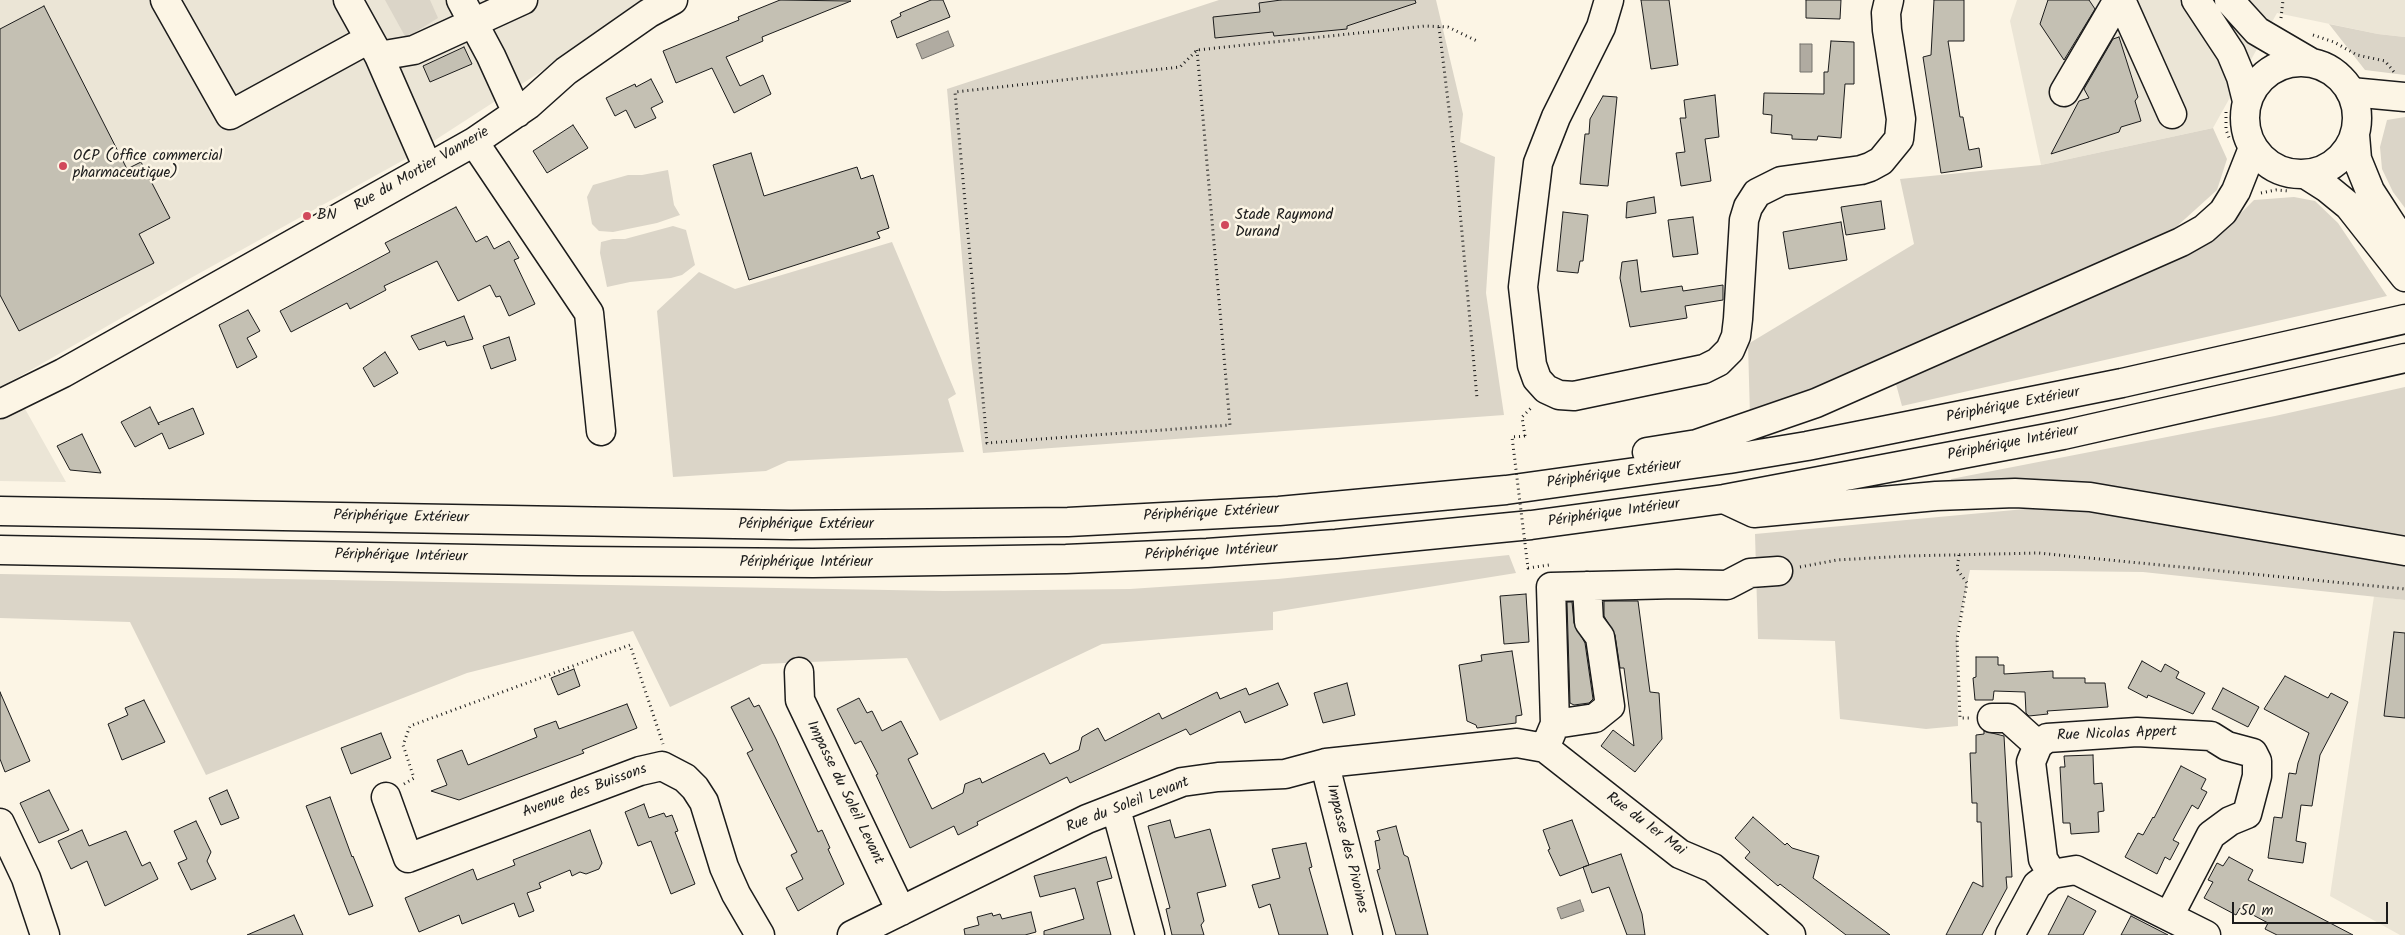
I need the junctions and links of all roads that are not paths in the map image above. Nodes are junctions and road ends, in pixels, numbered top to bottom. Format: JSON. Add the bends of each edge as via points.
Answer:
{"nodes":[{"id":1,"x":165,"y":0,"type":"edge"},
{"id":2,"x":348,"y":0,"type":"edge"},
{"id":3,"x":523,"y":0,"type":"edge"},
{"id":4,"x":673,"y":0,"type":"edge"},
{"id":5,"x":1609,"y":0,"type":"edge"},
{"id":6,"x":1889,"y":0,"type":"edge"},
{"id":7,"x":2118,"y":0,"type":"edge"},
{"id":8,"x":2122,"y":0,"type":"edge"},
{"id":9,"x":2196,"y":0,"type":"edge"},
{"id":10,"x":2229,"y":0,"type":"edge"},
{"id":11,"x":467,"y":11,"type":"edge"},
{"id":12,"x":374,"y":47,"type":"junction"},
{"id":13,"x":2310,"y":62,"type":"junction"},
{"id":14,"x":2064,"y":92,"type":"dead end"},
{"id":15,"x":2351,"y":92,"type":"junction"},
{"id":16,"x":2405,"y":96,"type":"edge"},
{"id":17,"x":2247,"y":101,"type":"junction"},
{"id":18,"x":517,"y":113,"type":"junction"},
{"id":19,"x":2172,"y":114,"type":"dead end"},
{"id":20,"x":2354,"y":135,"type":"junction"},
{"id":21,"x":474,"y":142,"type":"junction"},
{"id":22,"x":2253,"y":148,"type":"junction"},
{"id":23,"x":428,"y":168,"type":"junction"},
{"id":24,"x":2305,"y":174,"type":"junction"},
{"id":25,"x":2397,"y":244,"type":"edge"},
{"id":26,"x":2405,"y":277,"type":"edge"},
{"id":27,"x":2405,"y":319,"type":"edge"},
{"id":28,"x":2405,"y":358,"type":"edge"},
{"id":29,"x":0,"y":404,"type":"edge"},
{"id":30,"x":601,"y":431,"type":"dead end"},
{"id":31,"x":1572,"y":482,"type":"junction"},
{"id":32,"x":1724,"y":499,"type":"junction"},
{"id":33,"x":0,"y":511,"type":"edge"},
{"id":34,"x":0,"y":550,"type":"edge"},
{"id":35,"x":2405,"y":552,"type":"edge"},
{"id":36,"x":1778,"y":571,"type":"road end"},
{"id":37,"x":1587,"y":586,"type":"junction"},
{"id":38,"x":799,"y":672,"type":"dead end"},
{"id":39,"x":1992,"y":718,"type":"road end"},
{"id":40,"x":1550,"y":736,"type":"junction"},
{"id":41,"x":2038,"y":745,"type":"junction"},
{"id":42,"x":1326,"y":763,"type":"junction"},
{"id":43,"x":386,"y":797,"type":"road end"},
{"id":44,"x":1116,"y":809,"type":"junction"},
{"id":45,"x":0,"y":823,"type":"edge"},
{"id":46,"x":2052,"y":874,"type":"junction"},
{"id":47,"x":901,"y":911,"type":"junction"},
{"id":48,"x":2169,"y":916,"type":"junction"},
{"id":49,"x":45,"y":935,"type":"edge"},
{"id":50,"x":760,"y":935,"type":"edge"},
{"id":51,"x":852,"y":935,"type":"edge"},
{"id":52,"x":1150,"y":935,"type":"edge"},
{"id":53,"x":1368,"y":935,"type":"edge"},
{"id":54,"x":1791,"y":935,"type":"edge"},
{"id":55,"x":2010,"y":935,"type":"edge"},
{"id":56,"x":2206,"y":935,"type":"edge"}],
"edges":[{"from":1,"to":12,"type":"main road","via":[[230,115]]},
{"from":2,"to":12,"type":"main road"},
{"from":3,"to":11,"type":"main road"},
{"from":4,"to":18,"type":"main road","name":"Rue du Mortier Vannerie","via":[[566,71]]},
{"from":5,"to":6,"type":"main road","via":[[1601,27],[1556,117],[1538,163],[1523,287],[1532,364],[1537,379],[1546,389],[1559,395],[1574,396],[1695,371],[1718,362],[1730,350],[1736,336],[1744,220],[1757,193],[1781,181],[1870,167],[1881,161],[1899,139],[1901,119],[1887,30]]},
{"from":7,"to":14,"type":"main road"},
{"from":8,"to":19,"type":"main road"},
{"from":9,"to":17,"type":"main road","via":[[2230,53],[2241,76]]},
{"from":10,"to":13,"type":"main road","via":[[2244,19],[2275,34]]},
{"from":11,"to":12,"type":"main road","via":[[414,50]]},
{"from":11,"to":18,"type":"main road"},
{"from":12,"to":23,"type":"main road"},
{"from":13,"to":15,"type":"main road","via":[[2326,67]]},
{"from":13,"to":17,"type":"main road","via":[[2290,62],[2271,70],[2256,83]]},
{"from":15,"to":16,"type":"main road"},
{"from":15,"to":20,"type":"main road","via":[[2357,113]]},
{"from":17,"to":22,"type":"main road","via":[[2244,120]]},
{"from":18,"to":21,"type":"main road","name":"Rue du Mortier Vannerie"},
{"from":20,"to":24,"type":"main road","via":[[2336,162]]},
{"from":20,"to":25,"type":"main road","via":[[2357,159]]},
{"from":21,"to":23,"type":"main road","name":"Rue du Mortier Vannerie"},
{"from":21,"to":30,"type":"main road","via":[[589,313]]},
{"from":22,"to":24,"type":"main road","via":[[2276,168]]},
{"from":22,"to":31,"type":"main road","via":[[2236,191],[2223,212],[2204,229],[2181,242],[1816,403],[1697,444],[1597,459]]},
{"from":23,"to":29,"type":"main road","name":"Rue du Mortier Vannerie","via":[[63,373]]},
{"from":24,"to":25,"type":"main road"},
{"from":25,"to":26,"type":"main road"},
{"from":27,"to":31,"type":"main road","name":"Périphérique Extérieur","via":[[2122,384],[1967,415],[1788,449]]},
{"from":28,"to":32,"type":"main road","name":"Périphérique Intérieur","via":[[2044,438]]},
{"from":31,"to":33,"type":"main road","name":"Périphérique Extérieur","via":[[1298,509],[1049,522],[791,526]]},
{"from":32,"to":34,"type":"main road","name":"Périphérique Intérieur","via":[[1412,538],[1207,554],[1066,560],[674,562]]},
{"from":32,"to":35,"type":"main road","via":[[1754,513],[1936,496],[2015,493],[2074,496]]},
{"from":36,"to":37,"type":"main road","via":[[1750,573],[1727,585]]},
{"from":37,"to":40,"type":"main road","via":[[1589,622],[1600,636],[1610,706],[1595,718]]},
{"from":37,"to":40,"type":"main road","via":[[1550,576]]},
{"from":38,"to":47,"type":"main road","name":"Impasse du Soleil Levant","via":[[800,700]]},
{"from":39,"to":41,"type":"main road","via":[[2008,718]]},
{"from":40,"to":42,"type":"main road","name":"Rue du Soleil Levant","via":[[1517,743]]},
{"from":40,"to":54,"type":"main road","name":"Rue du 1er Mai","via":[[1680,854],[1712,868]]},
{"from":41,"to":46,"type":"main road","name":"Rue Nicolas Appert","via":[[2031,762],[2043,859]]},
{"from":41,"to":48,"type":"main road","name":"Rue Nicolas Appert","via":[[2047,738],[2137,732],[2180,733],[2210,736],[2227,746],[2253,753],[2257,761],[2257,776],[2247,814],[2230,821],[2212,835]]},
{"from":42,"to":44,"type":"main road","name":"Rue du Soleil Levant","via":[[1286,774],[1200,778]]},
{"from":42,"to":53,"type":"main road","name":"Impasse des Pivoines"},
{"from":43,"to":50,"type":"main road","name":"Avenue des Buissons","via":[[408,858],[640,771],[662,766],[685,778],[704,802],[724,867]]},
{"from":44,"to":47,"type":"main road","name":"Rue du Soleil Levant","via":[[1087,819]]},
{"from":44,"to":52,"type":"main road"},
{"from":45,"to":49,"type":"main road","via":[[26,878]]},
{"from":46,"to":48,"type":"main road","via":[[2076,870]]},
{"from":46,"to":55,"type":"main road","via":[[2037,885]]},
{"from":47,"to":51,"type":"main road","name":"Rue du Soleil Levant"},
{"from":48,"to":56,"type":"main road"}]}
